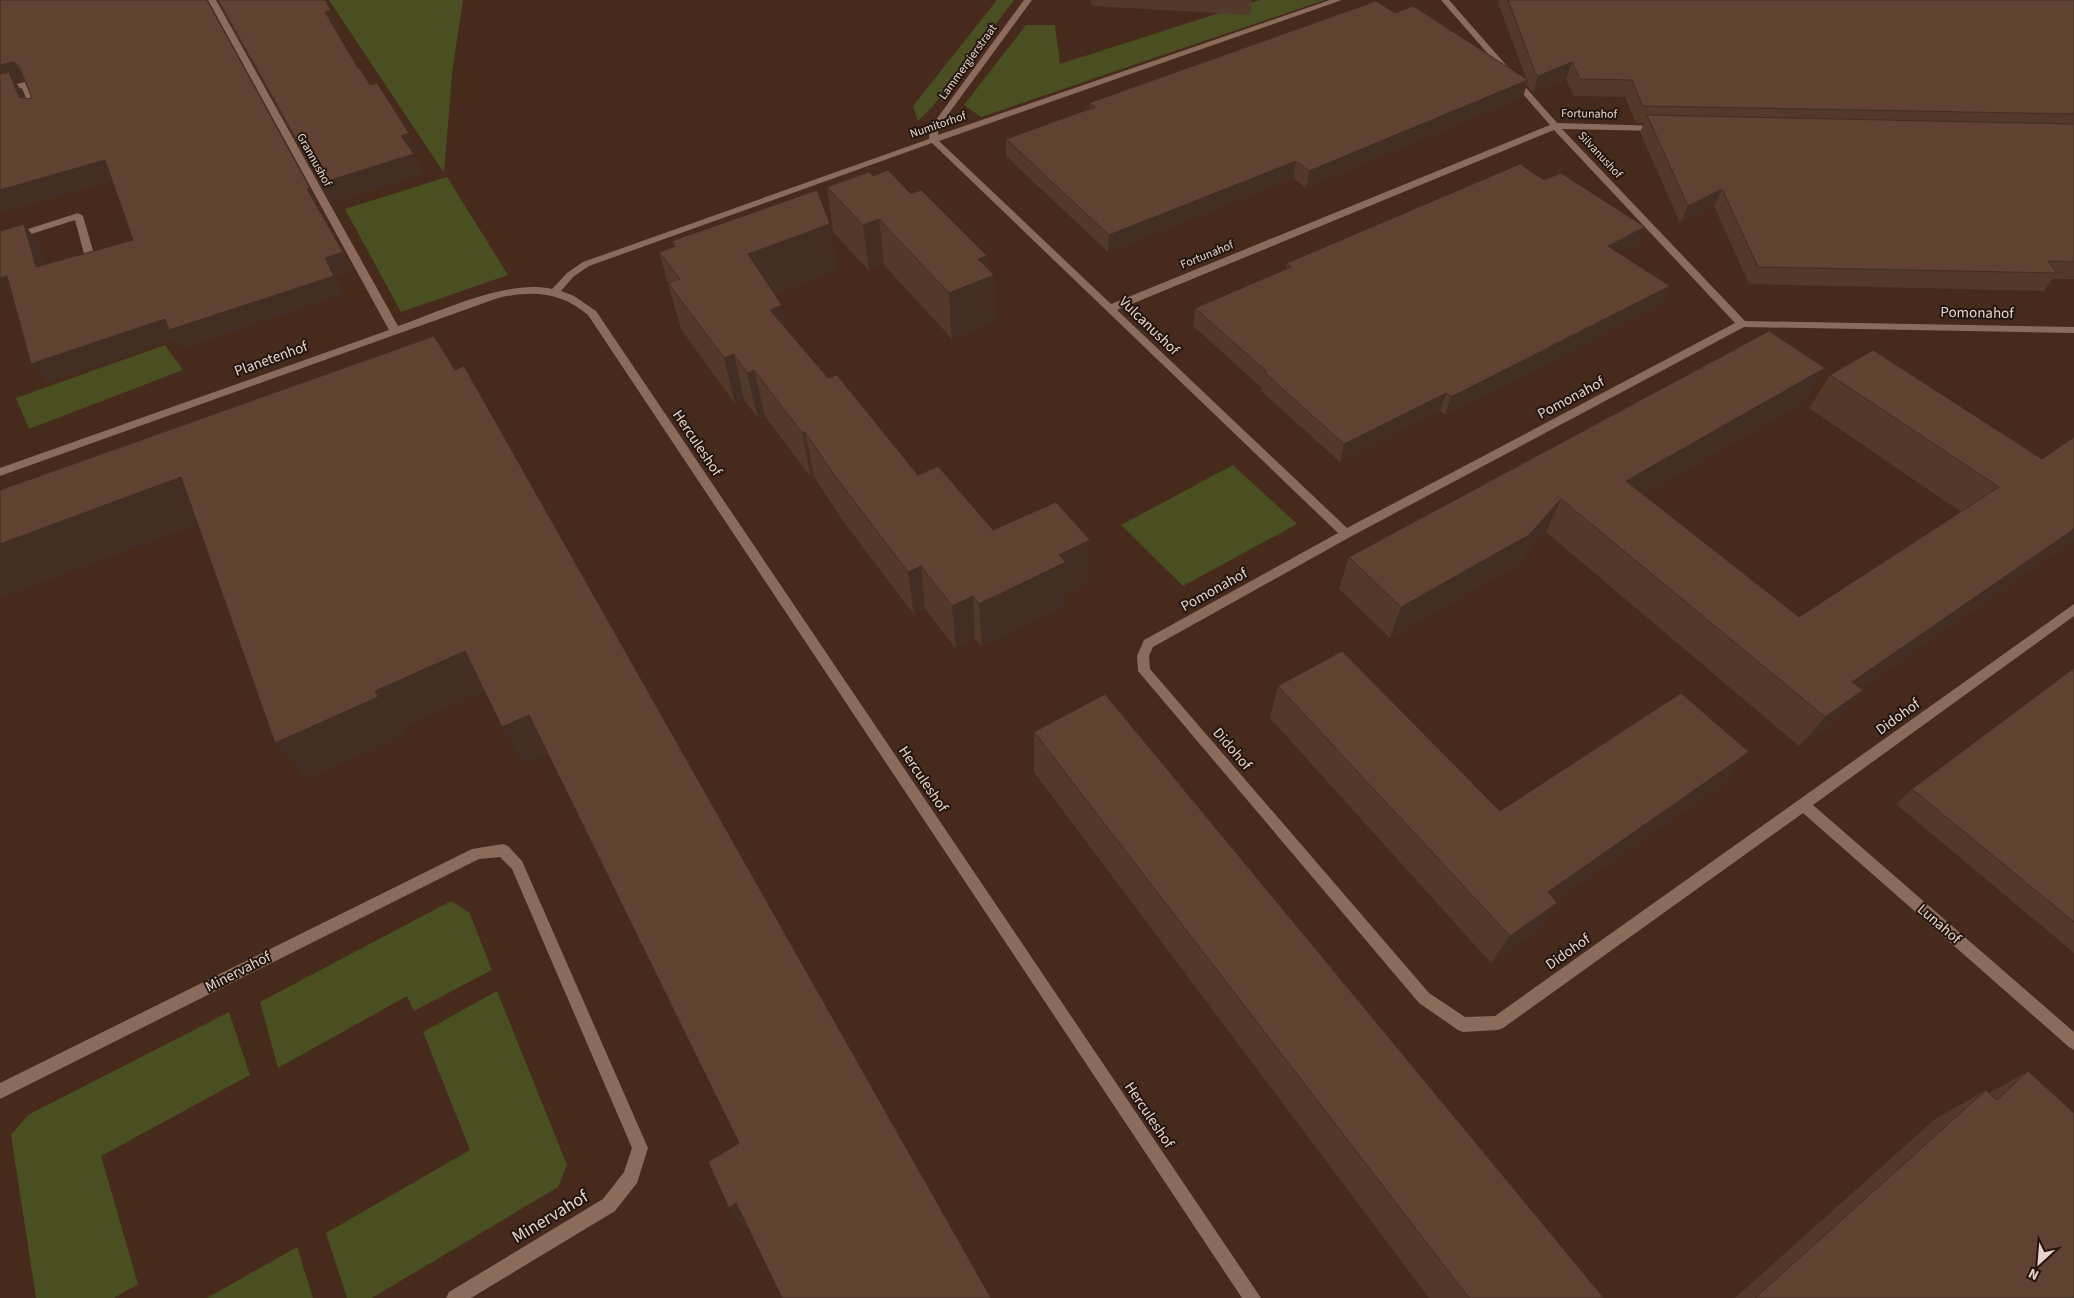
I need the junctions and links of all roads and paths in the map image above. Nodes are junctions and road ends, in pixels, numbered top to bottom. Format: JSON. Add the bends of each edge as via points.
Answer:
{"nodes":[{"id":1,"x":212,"y":0,"type":"edge"},
{"id":2,"x":1028,"y":0,"type":"edge"},
{"id":3,"x":1338,"y":0,"type":"edge"},
{"id":4,"x":1445,"y":0,"type":"edge"},
{"id":5,"x":0,"y":91,"type":"edge"},
{"id":6,"x":37,"y":115,"type":"edge"},
{"id":7,"x":1555,"y":126,"type":"junction"},
{"id":8,"x":1665,"y":128,"type":"edge"},
{"id":9,"x":933,"y":140,"type":"junction"},
{"id":10,"x":0,"y":241,"type":"edge"},
{"id":11,"x":91,"y":261,"type":"edge"},
{"id":12,"x":556,"y":292,"type":"junction"},
{"id":13,"x":1109,"y":309,"type":"junction"},
{"id":14,"x":1742,"y":324,"type":"junction"},
{"id":15,"x":2074,"y":330,"type":"edge"},
{"id":16,"x":395,"y":331,"type":"junction"},
{"id":17,"x":0,"y":472,"type":"edge"},
{"id":18,"x":1346,"y":534,"type":"junction"},
{"id":19,"x":2074,"y":609,"type":"edge"},
{"id":20,"x":1144,"y":671,"type":"joint"},
{"id":21,"x":1804,"y":805,"type":"junction"},
{"id":22,"x":2074,"y":1042,"type":"edge"},
{"id":23,"x":0,"y":1091,"type":"edge"},
{"id":24,"x":455,"y":1298,"type":"edge"},
{"id":25,"x":1252,"y":1298,"type":"edge"}],
"edges":[{"from":1,"to":16,"type":"street","name":"Grannushof"},
{"from":2,"to":9,"type":"street","name":"Lammergierstraat","via":[[934,128]]},
{"from":3,"to":9,"type":"street","name":"Numitorhof"},
{"from":4,"to":7,"type":"street","name":"Silvanushof"},
{"from":5,"to":6,"type":"street","via":[[25,85]]},
{"from":7,"to":8,"type":"street","name":"Fortunahof"},
{"from":7,"to":13,"type":"street","name":"Fortunahof"},
{"from":7,"to":14,"type":"street","name":"Silvanushof"},
{"from":9,"to":12,"type":"street","name":"Numitorhof","via":[[586,264]]},
{"from":9,"to":13,"type":"street","name":"Vulcanushof"},
{"from":10,"to":11,"type":"street","via":[[78,216]]},
{"from":12,"to":16,"type":"street","name":"Planetenhof","via":[[510,291]]},
{"from":12,"to":25,"type":"street","name":"Herculeshof","via":[[575,300],[592,313]]},
{"from":13,"to":18,"type":"street","name":"Vulcanushof"},
{"from":14,"to":15,"type":"street","name":"Pomonahof"},
{"from":14,"to":18,"type":"street","name":"Pomonahof"},
{"from":16,"to":17,"type":"street","name":"Planetenhof"},
{"from":18,"to":20,"type":"street","name":"Pomonahof","via":[[1148,644],[1143,656]]},
{"from":19,"to":21,"type":"street","name":"Didohof"},
{"from":20,"to":21,"type":"street","name":"Didohof","via":[[1424,998],[1463,1025],[1498,1023]]},
{"from":21,"to":22,"type":"street","name":"Lunahof"},
{"from":23,"to":24,"type":"street","name":"Minervahof","via":[[477,853],[502,850],[517,865],[640,1148],[631,1177],[609,1204]]}]}
